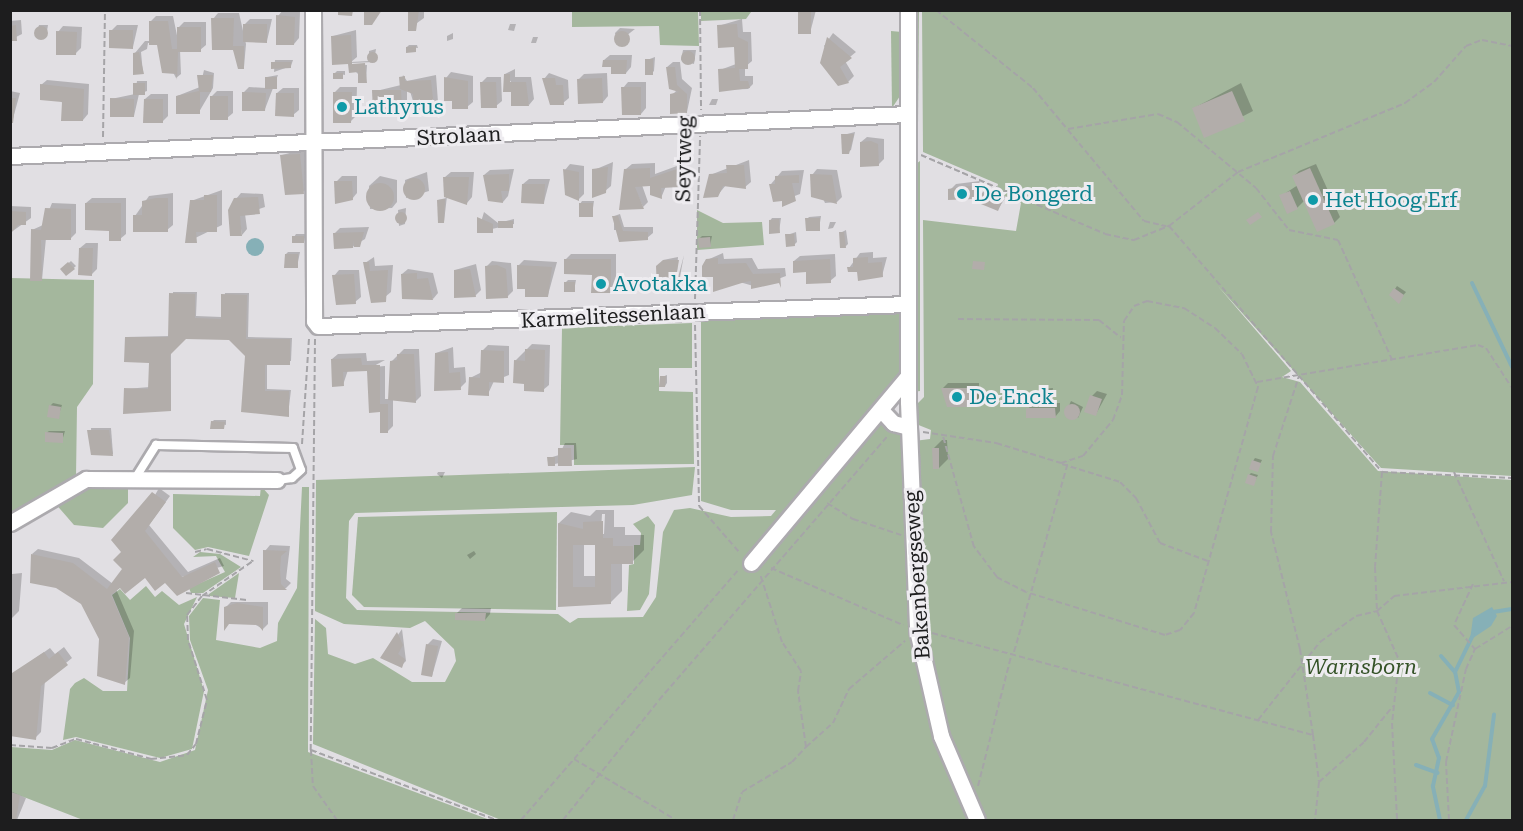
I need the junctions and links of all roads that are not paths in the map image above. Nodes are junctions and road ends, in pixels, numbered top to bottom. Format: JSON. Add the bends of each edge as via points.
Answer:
{"nodes":[{"id":1,"x":313,"y":10,"type":"edge"},
{"id":2,"x":908,"y":10,"type":"edge"},
{"id":3,"x":907,"y":114,"type":"junction"},
{"id":4,"x":311,"y":142,"type":"junction"},
{"id":5,"x":10,"y":156,"type":"edge"},
{"id":6,"x":908,"y":304,"type":"junction"},
{"id":7,"x":908,"y":376,"type":"junction"},
{"id":8,"x":881,"y":410,"type":"junction"},
{"id":9,"x":904,"y":426,"type":"junction"},
{"id":10,"x":136,"y":477,"type":"junction"},
{"id":11,"x":277,"y":480,"type":"joint"},
{"id":12,"x":10,"y":523,"type":"edge"},
{"id":13,"x":751,"y":563,"type":"road end"},
{"id":14,"x":977,"y":820,"type":"edge"}],
"edges":[{"from":1,"to":4,"type":"street"},
{"from":2,"to":3,"type":"street","name":"Bakenbergseweg"},
{"from":3,"to":4,"type":"street","name":"Strolaan"},
{"from":3,"to":6,"type":"street","name":"Bakenbergseweg"},
{"from":4,"to":5,"type":"street","name":"Strolaan"},
{"from":4,"to":6,"type":"street","name":"Karmelitessenlaan","via":[[314,321],[327,330]]},
{"from":6,"to":7,"type":"street","name":"Bakenbergseweg"},
{"from":7,"to":8,"type":"street"},
{"from":7,"to":9,"type":"street","name":"Bakenbergseweg"},
{"from":8,"to":9,"type":"street"},
{"from":8,"to":13,"type":"street"},
{"from":9,"to":14,"type":"street","name":"Bakenbergseweg","via":[[918,636],[941,736]]},
{"from":10,"to":11,"type":"street"},
{"from":10,"to":11,"type":"lane","via":[[156,445],[296,450],[299,473]]},
{"from":10,"to":12,"type":"street","via":[[81,480]]}]}
